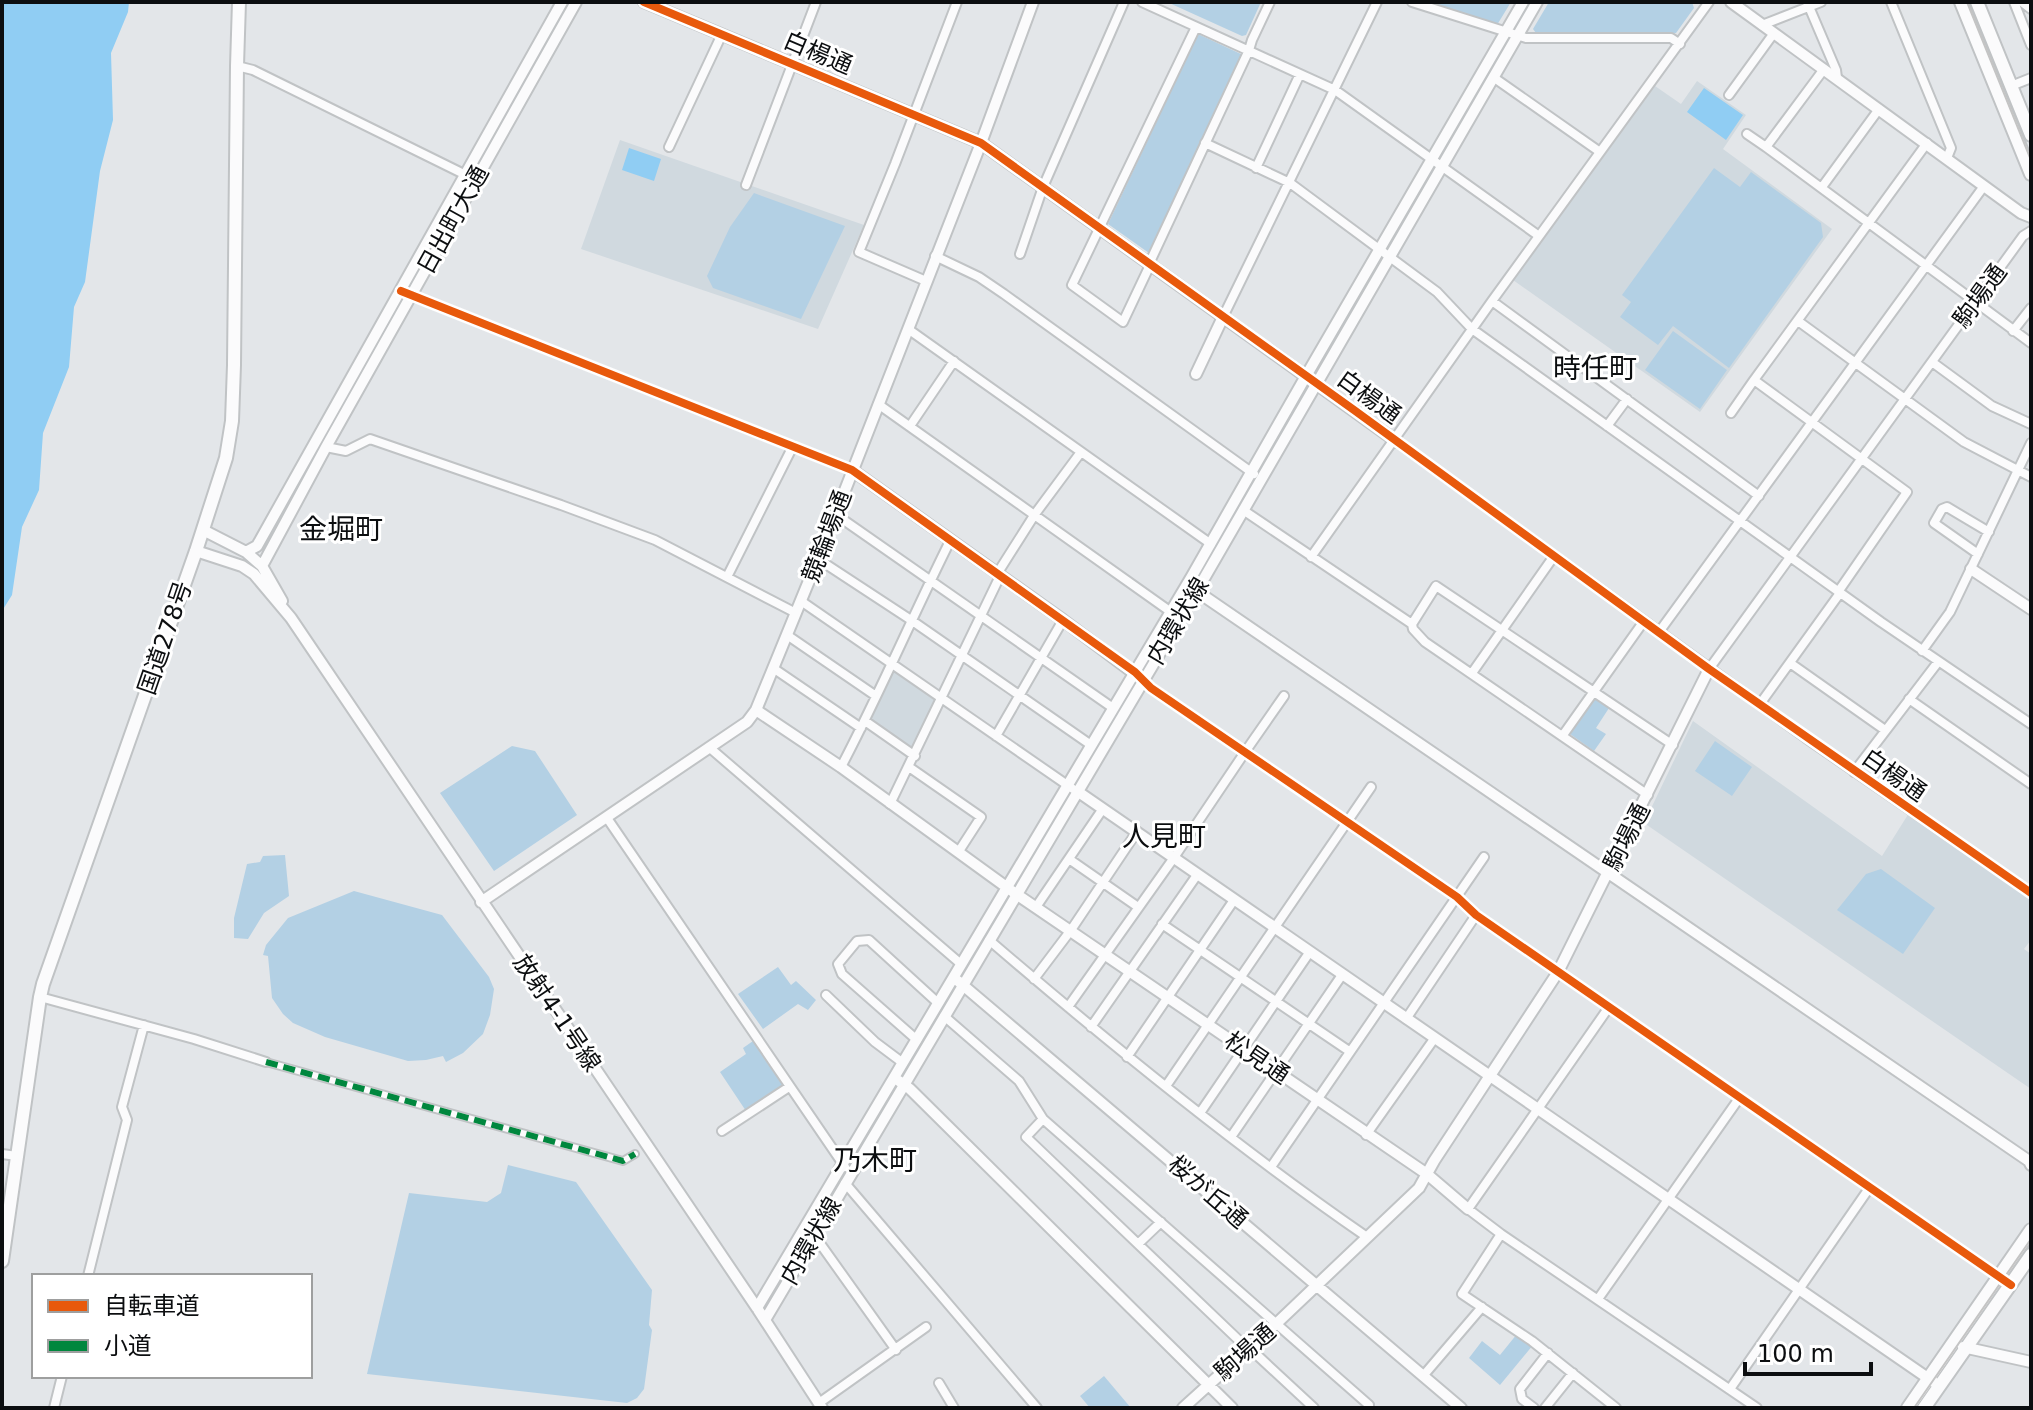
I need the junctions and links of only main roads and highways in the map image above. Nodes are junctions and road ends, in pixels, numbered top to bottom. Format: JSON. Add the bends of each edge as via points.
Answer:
{"nodes":[{"id":1,"x":239,"y":2,"type":"edge"},
{"id":2,"x":1961,"y":2,"type":"edge"},
{"id":3,"x":1977,"y":2,"type":"edge"},
{"id":4,"x":2031,"y":135,"type":"edge"},
{"id":5,"x":2031,"y":174,"type":"edge"},
{"id":6,"x":2031,"y":1230,"type":"edge"},
{"id":7,"x":2,"y":1261,"type":"edge"},
{"id":8,"x":2029,"y":1263,"type":"edge"},
{"id":9,"x":1908,"y":1408,"type":"edge"},
{"id":10,"x":1924,"y":1408,"type":"edge"}],
"edges":[{"from":1,"to":7,"type":"main road","name":"国道278号","via":[[232,421],[226,458],[40,997]]},
{"from":2,"to":5,"type":"main road"},
{"from":3,"to":4,"type":"main road"},
{"from":6,"to":9,"type":"main road"},
{"from":8,"to":10,"type":"main road"}]}
